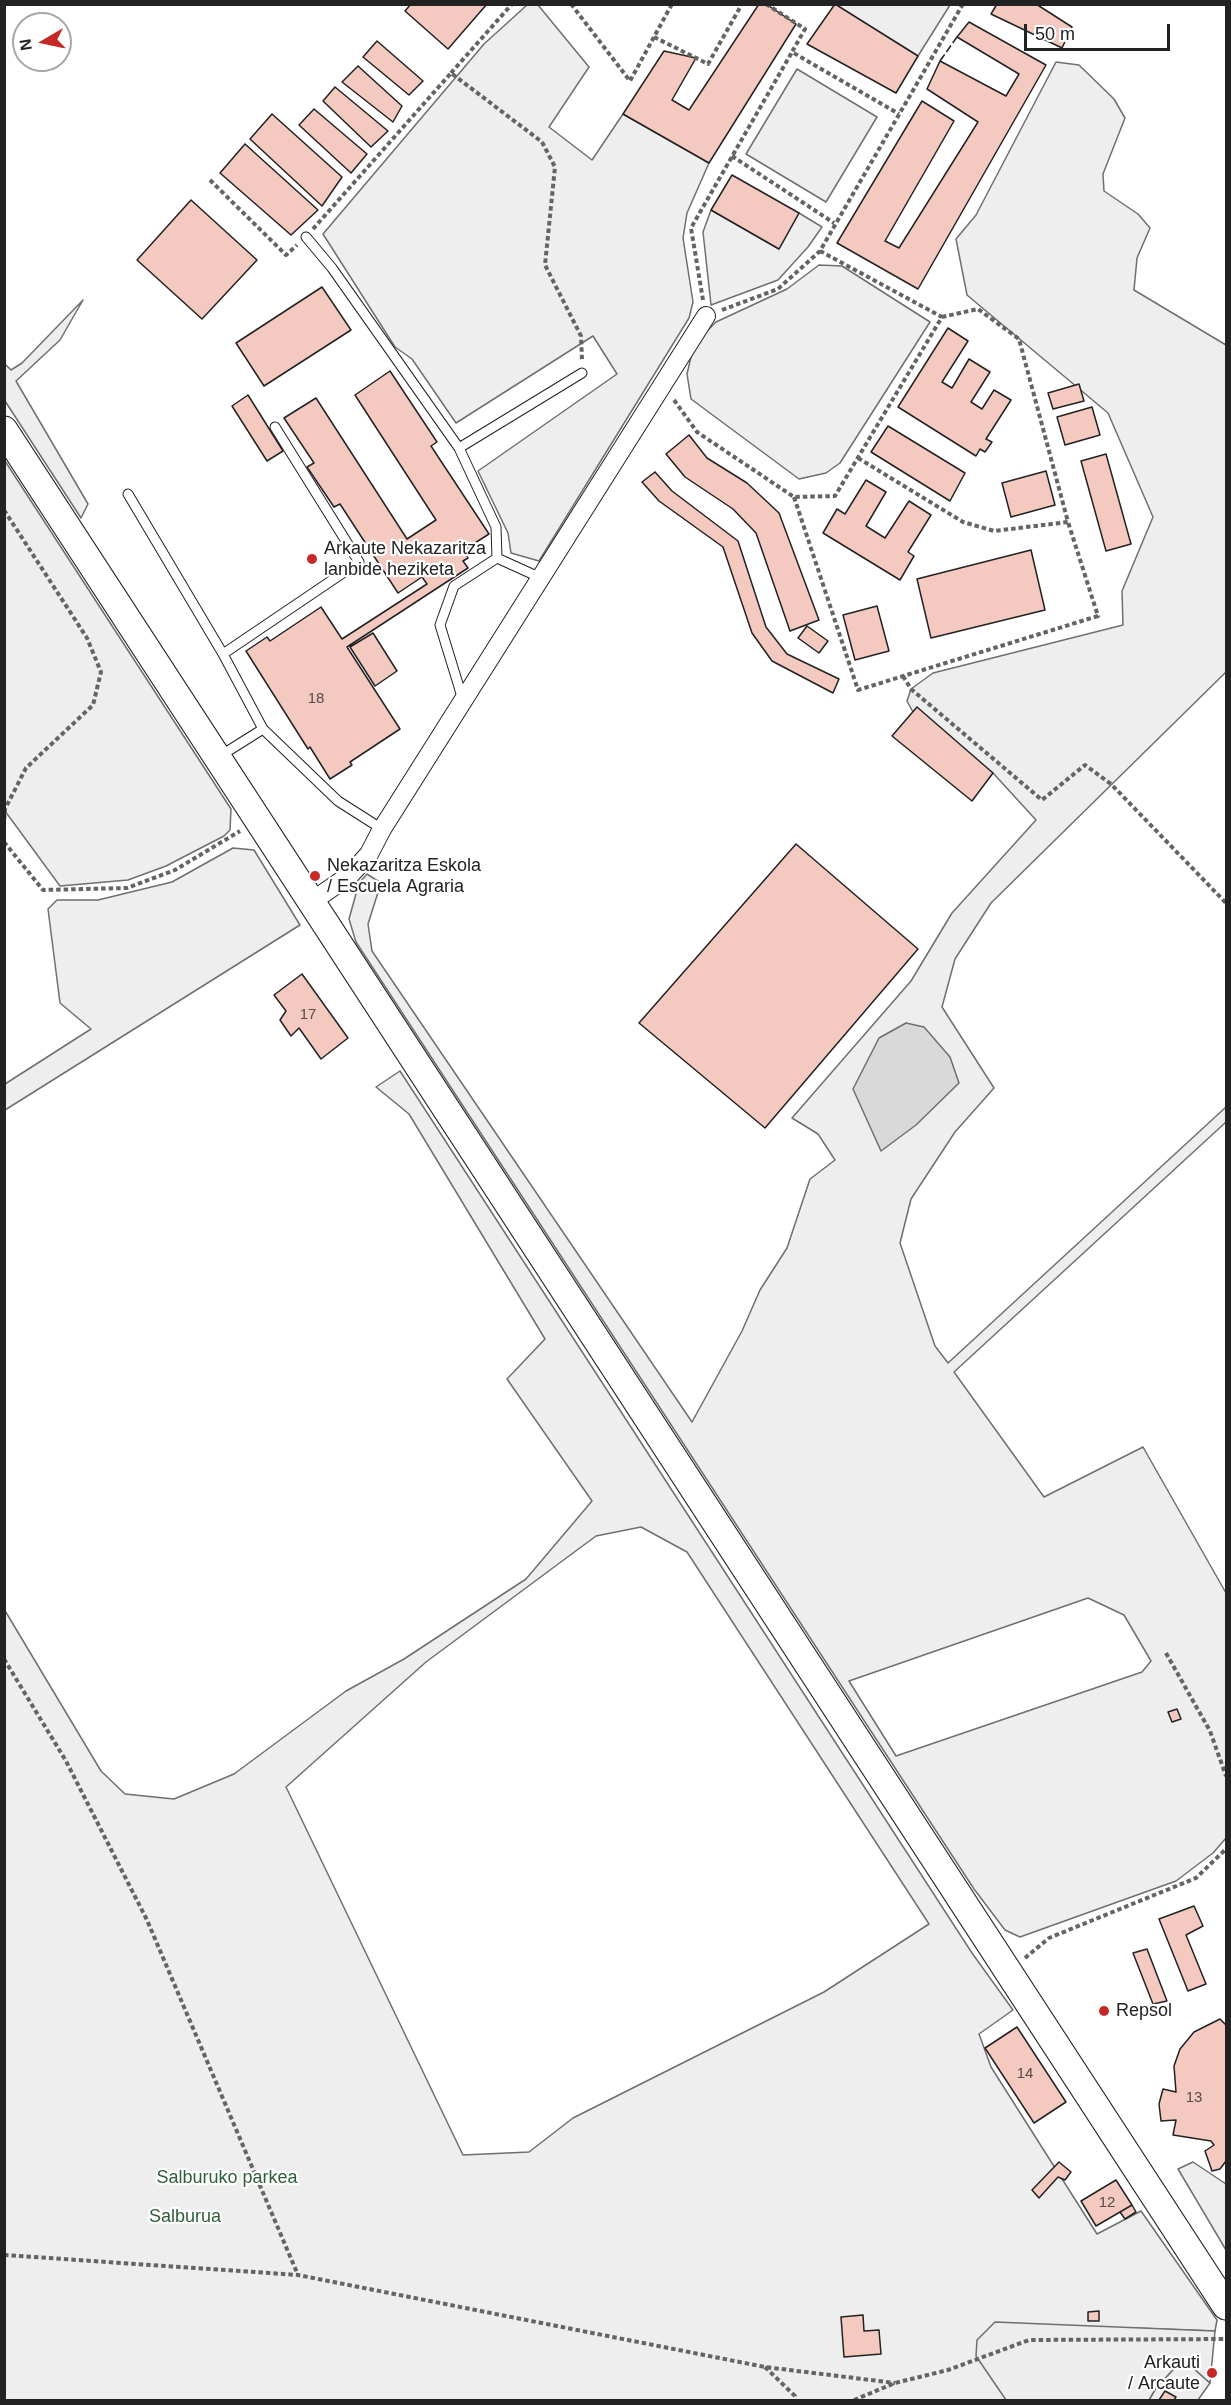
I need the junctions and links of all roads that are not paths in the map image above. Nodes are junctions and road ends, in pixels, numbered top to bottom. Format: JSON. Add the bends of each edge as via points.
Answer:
{"nodes":[{"id":1,"x":306,"y":237,"type":"road end"},
{"id":2,"x":706,"y":316,"type":"road end"},
{"id":3,"x":582,"y":373,"type":"road end"},
{"id":4,"x":275,"y":427,"type":"dead end"},
{"id":5,"x":4,"y":430,"type":"edge"},
{"id":6,"x":459,"y":448,"type":"junction"},
{"id":7,"x":128,"y":494,"type":"dead end"},
{"id":8,"x":497,"y":558,"type":"junction"},
{"id":9,"x":541,"y":578,"type":"junction"},
{"id":10,"x":223,"y":654,"type":"junction"},
{"id":11,"x":464,"y":703,"type":"junction"},
{"id":12,"x":263,"y":729,"type":"junction"},
{"id":13,"x":218,"y":758,"type":"junction"},
{"id":14,"x":382,"y":829,"type":"junction"},
{"id":15,"x":311,"y":902,"type":"junction"},
{"id":16,"x":1227,"y":2306,"type":"edge"}],
"edges":[{"from":1,"to":6,"type":"lane"},
{"from":2,"to":9,"type":"street"},
{"from":3,"to":6,"type":"lane"},
{"from":4,"to":10,"type":"lane","via":[[358,562]]},
{"from":5,"to":13,"type":"main road"},
{"from":6,"to":8,"type":"lane","via":[[496,527]]},
{"from":7,"to":10,"type":"lane"},
{"from":8,"to":9,"type":"lane"},
{"from":8,"to":11,"type":"lane","via":[[454,586],[440,625]]},
{"from":9,"to":11,"type":"street"},
{"from":10,"to":12,"type":"lane"},
{"from":11,"to":14,"type":"street"},
{"from":12,"to":13,"type":"lane"},
{"from":12,"to":14,"type":"lane","via":[[338,801]]},
{"from":13,"to":15,"type":"main road"},
{"from":14,"to":15,"type":"street","via":[[369,854],[350,875]]},
{"from":15,"to":16,"type":"main road"}]}
